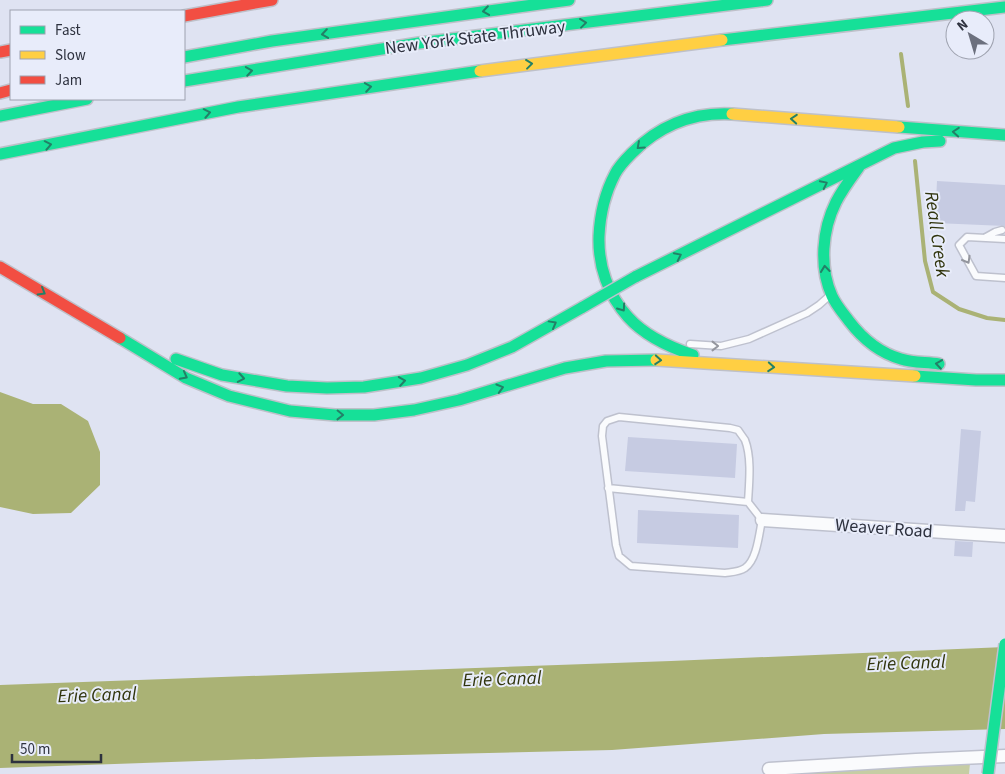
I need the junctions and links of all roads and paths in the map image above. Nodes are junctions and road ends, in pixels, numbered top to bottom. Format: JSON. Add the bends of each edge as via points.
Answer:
{"nodes":[{"id":1,"x":272,"y":0,"type":"edge"},
{"id":2,"x":569,"y":0,"type":"edge"},
{"id":3,"x":767,"y":0,"type":"edge"},
{"id":4,"x":1005,"y":7,"type":"edge"},
{"id":5,"x":185,"y":16,"type":"edge"},
{"id":6,"x":185,"y":57,"type":"edge"},
{"id":7,"x":185,"y":82,"type":"edge"},
{"id":8,"x":83,"y":100,"type":"edge"},
{"id":9,"x":0,"y":116,"type":"edge"},
{"id":10,"x":1005,"y":135,"type":"edge"},
{"id":11,"x":947,"y":142,"type":"dead end"},
{"id":12,"x":0,"y":154,"type":"edge"},
{"id":13,"x":860,"y":166,"type":"junction"},
{"id":14,"x":1002,"y":230,"type":"dead end"},
{"id":15,"x":985,"y":238,"type":"junction"},
{"id":16,"x":1005,"y":239,"type":"edge"},
{"id":17,"x":0,"y":268,"type":"edge"},
{"id":18,"x":1005,"y":278,"type":"edge"},
{"id":19,"x":831,"y":294,"type":"junction"},
{"id":20,"x":635,"y":324,"type":"junction"},
{"id":21,"x":677,"y":341,"type":"dead end"},
{"id":22,"x":128,"y":342,"type":"junction"},
{"id":23,"x":685,"y":343,"type":"dead end"},
{"id":24,"x":723,"y":364,"type":"junction"},
{"id":25,"x":953,"y":366,"type":"dead end"},
{"id":26,"x":1002,"y":384,"type":"edge"},
{"id":27,"x":608,"y":488,"type":"junction"},
{"id":28,"x":748,"y":502,"type":"junction"},
{"id":29,"x":762,"y":520,"type":"junction"},
{"id":30,"x":1005,"y":536,"type":"edge"},
{"id":31,"x":1005,"y":644,"type":"edge"},
{"id":32,"x":1005,"y":756,"type":"edge"},
{"id":33,"x":766,"y":772,"type":"edge"},
{"id":34,"x":988,"y":774,"type":"edge"}],
"edges":[{"from":1,"to":5,"type":"main road"},
{"from":2,"to":6,"type":"main road","name":"New York State Thruway","one_way":true,"via":[[272,41]]},
{"from":7,"to":3,"type":"main road","name":"New York State Thruway","one_way":true,"via":[[419,42]]},
{"from":12,"to":4,"type":"main road","one_way":true,"via":[[238,107],[447,75]]},
{"from":8,"to":9,"type":"main road"},
{"from":10,"to":20,"type":"main road","one_way":true,"via":[[728,114],[701,116],[671,125],[652,135],[629,155],[615,174],[604,201],[599,234],[606,282]]},
{"from":11,"to":13,"type":"main road","via":[[928,140],[911,143]]},
{"from":19,"to":13,"type":"main road","one_way":true,"via":[[825,274],[827,230],[834,206]]},
{"from":22,"to":13,"type":"main road","one_way":true,"bridge":true,"via":[[222,375],[287,386],[364,387],[421,378],[467,365],[512,347],[635,277]]},
{"from":14,"to":15,"type":"lane"},
{"from":15,"to":16,"type":"lane"},
{"from":15,"to":18,"type":"lane","one_way":true,"via":[[967,237],[959,246],[976,276]]},
{"from":17,"to":22,"type":"main road","one_way":true},
{"from":23,"to":19,"type":"lane","one_way":true,"via":[[721,346],[749,339],[807,313]]},
{"from":25,"to":19,"type":"main road","one_way":true,"via":[[902,359],[874,346],[855,330]]},
{"from":20,"to":21,"type":"lane"},
{"from":20,"to":24,"type":"main road","via":[[672,347]]},
{"from":22,"to":24,"type":"main road","one_way":true,"via":[[186,378],[230,396],[290,411],[336,415],[414,410],[565,368],[606,361],[647,359]]},
{"from":24,"to":26,"type":"main road","one_way":true},
{"from":27,"to":28,"type":"lane"},
{"from":27,"to":28,"type":"lane","via":[[602,436],[607,420],[619,417],[730,428],[738,430],[745,440],[750,479]]},
{"from":27,"to":29,"type":"lane","via":[[619,556],[631,566],[738,572],[751,562]]},
{"from":28,"to":29,"type":"lane"},
{"from":29,"to":30,"type":"street","name":"Weaver Road"},
{"from":31,"to":34,"type":"main road","bridge":true},
{"from":32,"to":33,"type":"street","via":[[906,760]]}]}
